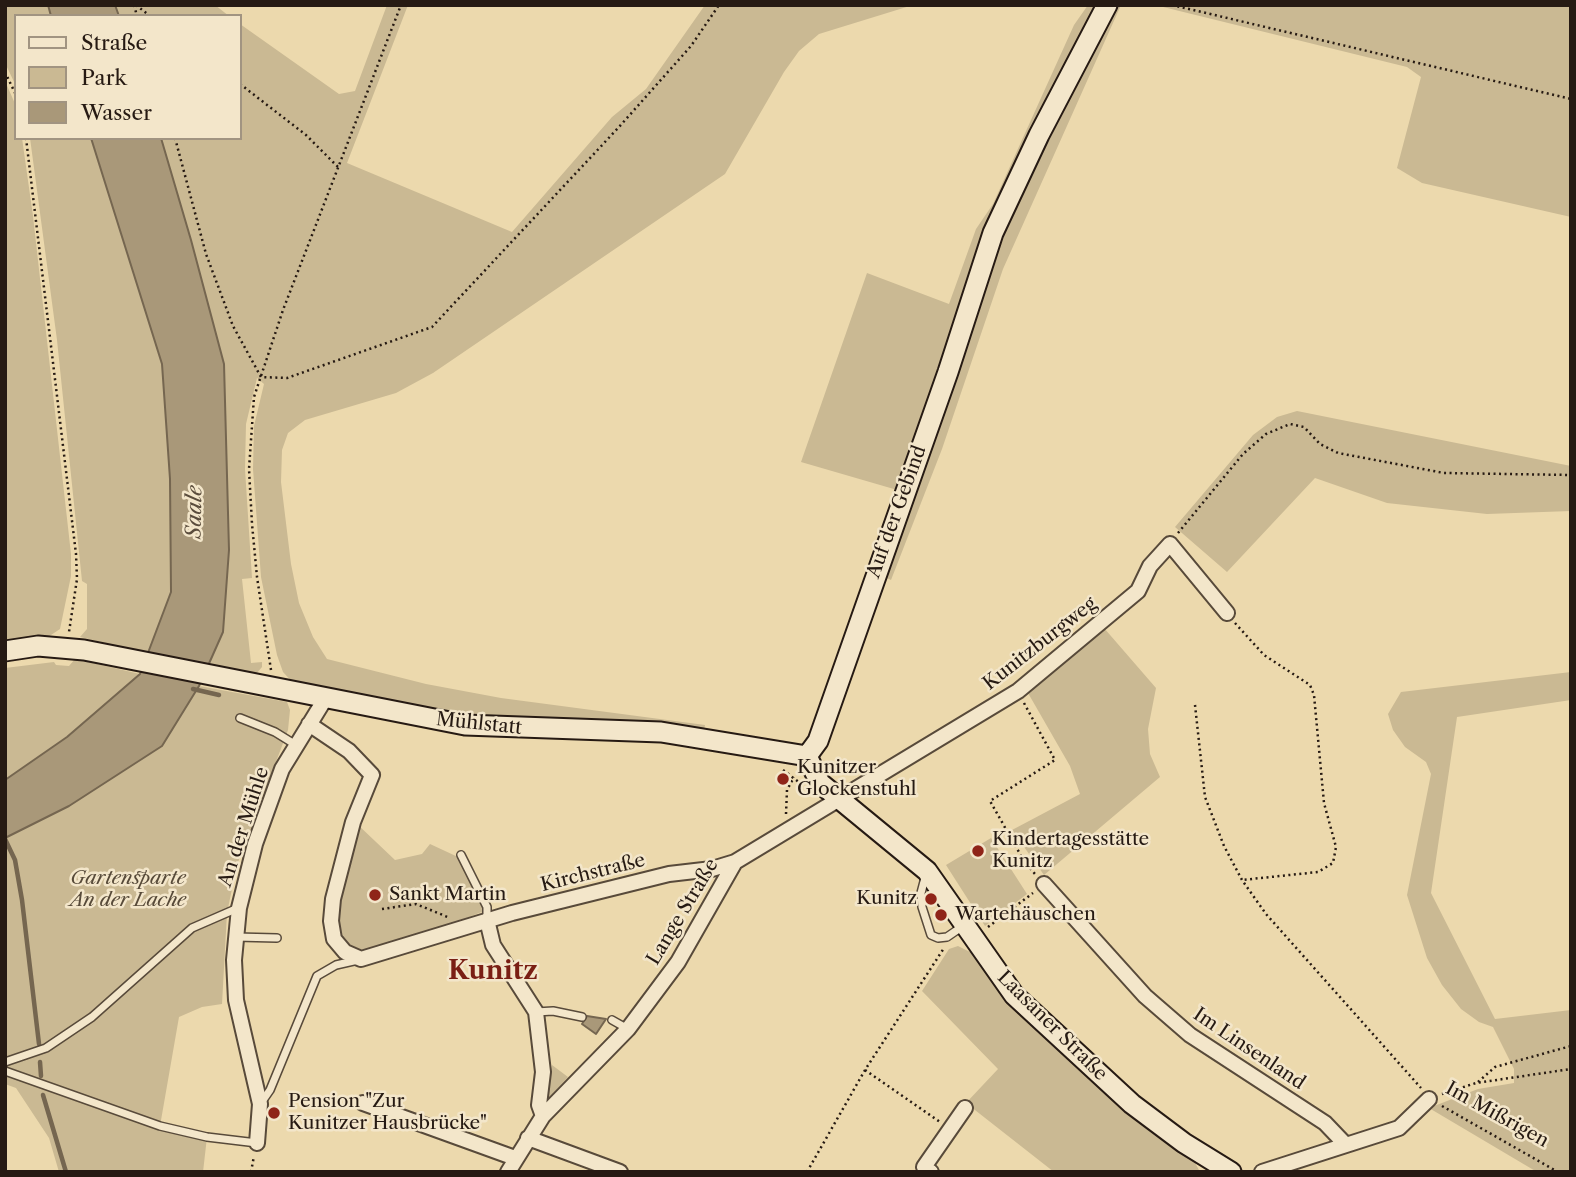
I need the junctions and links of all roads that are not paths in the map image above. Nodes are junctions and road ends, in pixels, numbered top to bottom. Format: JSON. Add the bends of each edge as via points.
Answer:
{"nodes":[{"id":1,"x":1107,"y":5,"type":"edge"},
{"id":2,"x":1227,"y":613,"type":"road end"},
{"id":3,"x":5,"y":651,"type":"edge"},
{"id":4,"x":325,"y":699,"type":"junction"},
{"id":5,"x":240,"y":718,"type":"dead end"},
{"id":6,"x":309,"y":724,"type":"junction"},
{"id":7,"x":296,"y":745,"type":"junction"},
{"id":8,"x":807,"y":756,"type":"junction"},
{"id":9,"x":837,"y":799,"type":"junction"},
{"id":10,"x":461,"y":855,"type":"dead end"},
{"id":11,"x":735,"y":862,"type":"junction"},
{"id":12,"x":926,"y":872,"type":"junction"},
{"id":13,"x":1044,"y":884,"type":"road end"},
{"id":14,"x":239,"y":908,"type":"junction"},
{"id":15,"x":487,"y":920,"type":"junction"},
{"id":16,"x":964,"y":925,"type":"junction"},
{"id":17,"x":235,"y":937,"type":"junction"},
{"id":18,"x":277,"y":938,"type":"dead end"},
{"id":19,"x":361,"y":959,"type":"junction"},
{"id":20,"x":536,"y":1012,"type":"junction"},
{"id":21,"x":582,"y":1017,"type":"dead end"},
{"id":22,"x":612,"y":1020,"type":"dead end"},
{"id":23,"x":628,"y":1029,"type":"junction"},
{"id":24,"x":5,"y":1062,"type":"edge"},
{"id":25,"x":5,"y":1071,"type":"edge"},
{"id":26,"x":1429,"y":1099,"type":"road end"},
{"id":27,"x":363,"y":1103,"type":"dead end"},
{"id":28,"x":260,"y":1104,"type":"junction"},
{"id":29,"x":965,"y":1108,"type":"dead end"},
{"id":30,"x":543,"y":1116,"type":"junction"},
{"id":31,"x":528,"y":1138,"type":"junction"},
{"id":32,"x":257,"y":1143,"type":"joint"},
{"id":33,"x":1346,"y":1146,"type":"junction"},
{"id":34,"x":515,"y":1158,"type":"junction"},
{"id":35,"x":508,"y":1172,"type":"edge"},
{"id":36,"x":620,"y":1172,"type":"edge"},
{"id":37,"x":931,"y":1172,"type":"edge"},
{"id":38,"x":1231,"y":1172,"type":"edge"},
{"id":39,"x":1262,"y":1172,"type":"edge"}],
"edges":[{"from":1,"to":8,"type":"street","name":"Auf der Gebind","via":[[1039,135],[981,266],[818,741]]},
{"from":2,"to":9,"type":"street","name":"Kunitzburgweg","via":[[1170,544],[1150,566],[1138,590],[1018,691]]},
{"from":3,"to":4,"type":"street","name":"Mühlstatt","via":[[65,648]]},
{"from":4,"to":6,"type":"street","name":"An der Mühle"},
{"from":4,"to":8,"type":"street","name":"Mühlstatt","via":[[464,725],[661,732]]},
{"from":5,"to":7,"type":"lane"},
{"from":6,"to":7,"type":"street","name":"An der Mühle"},
{"from":6,"to":19,"type":"street","via":[[349,751],[372,775],[353,822],[331,921],[334,939],[345,952]]},
{"from":7,"to":14,"type":"street","name":"An der Mühle","via":[[273,791]]},
{"from":8,"to":9,"type":"street","via":[[820,783]]},
{"from":9,"to":11,"type":"street","name":"Lange Straße"},
{"from":9,"to":12,"type":"street","name":"Laasaner Straße"},
{"from":10,"to":15,"type":"lane","via":[[487,907]]},
{"from":11,"to":15,"type":"street","name":"Kirchstraße"},
{"from":11,"to":23,"type":"street","name":"Lange Straße","via":[[678,962]]},
{"from":12,"to":16,"type":"street","name":"Laasaner Straße"},
{"from":12,"to":16,"type":"lane","via":[[921,893],[925,926],[931,935],[947,937]]},
{"from":13,"to":33,"type":"street","name":"Im Linsenland","via":[[1145,996],[1190,1035],[1325,1123]]},
{"from":14,"to":17,"type":"street","name":"An der Mühle"},
{"from":14,"to":24,"type":"lane","via":[[192,928],[92,1017],[46,1048]]},
{"from":15,"to":19,"type":"street","name":"Kirchstraße"},
{"from":15,"to":20,"type":"street","via":[[493,945]]},
{"from":16,"to":38,"type":"street","name":"Laasaner Straße","via":[[1014,995],[1132,1104]]},
{"from":17,"to":18,"type":"lane"},
{"from":17,"to":28,"type":"street","name":"An der Mühle","via":[[236,1000]]},
{"from":19,"to":28,"type":"lane","via":[[317,976]]},
{"from":20,"to":21,"type":"lane"},
{"from":20,"to":30,"type":"street"},
{"from":22,"to":23,"type":"lane"},
{"from":23,"to":30,"type":"street","name":"Lange Straße"},
{"from":25,"to":32,"type":"lane","via":[[160,1126]]},
{"from":26,"to":33,"type":"street","name":"Im Mißrigen","via":[[1399,1128]]},
{"from":27,"to":34,"type":"street"},
{"from":28,"to":32,"type":"street","name":"An der Mühle"},
{"from":29,"to":37,"type":"street","via":[[924,1167]]},
{"from":30,"to":31,"type":"street","name":"Lange Straße"},
{"from":31,"to":34,"type":"street","name":"Lange Straße"},
{"from":31,"to":36,"type":"street"},
{"from":33,"to":39,"type":"street"},
{"from":34,"to":35,"type":"street","name":"Lange Straße"}]}
